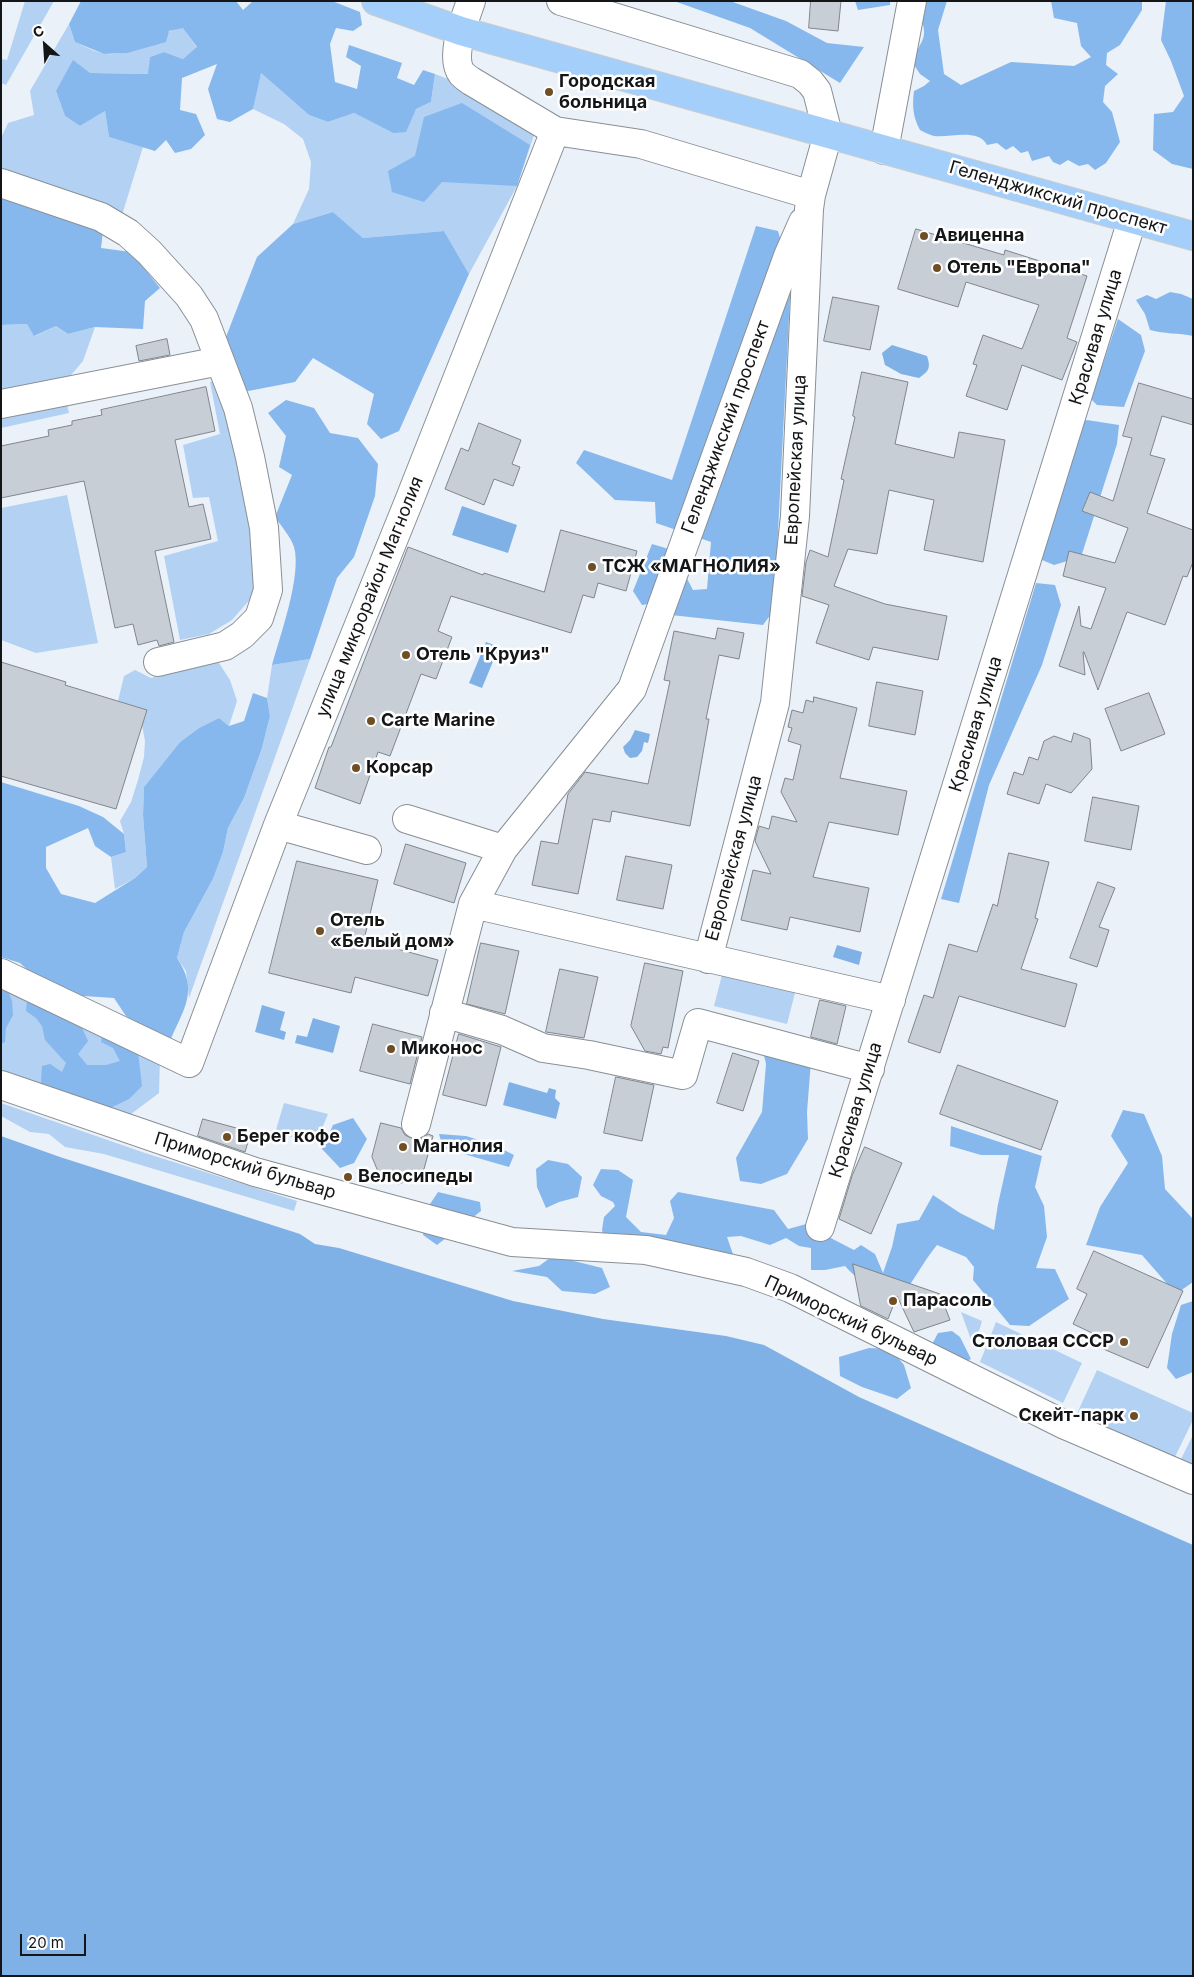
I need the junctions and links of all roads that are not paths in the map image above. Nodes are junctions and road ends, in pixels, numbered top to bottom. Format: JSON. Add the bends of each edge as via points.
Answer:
{"nodes":[{"id":1,"x":376,"y":1,"type":"edge"},
{"id":2,"x":471,"y":1,"type":"edge"},
{"id":3,"x":561,"y":1,"type":"edge"},
{"id":4,"x":912,"y":1,"type":"edge"},
{"id":5,"x":461,"y":31,"type":"junction"},
{"id":6,"x":555,"y":132,"type":"junction"},
{"id":7,"x":828,"y":134,"type":"junction"},
{"id":8,"x":884,"y":150,"type":"junction"},
{"id":9,"x":1,"y":183,"type":"edge"},
{"id":10,"x":810,"y":202,"type":"junction"},
{"id":11,"x":1132,"y":220,"type":"junction"},
{"id":12,"x":1193,"y":236,"type":"edge"},
{"id":13,"x":220,"y":361,"type":"junction"},
{"id":14,"x":1,"y":404,"type":"edge"},
{"id":15,"x":158,"y":662,"type":"dead end"},
{"id":16,"x":407,"y":819,"type":"dead end"},
{"id":17,"x":278,"y":825,"type":"junction"},
{"id":18,"x":503,"y":849,"type":"junction"},
{"id":19,"x":367,"y":850,"type":"dead end"},
{"id":20,"x":473,"y":904,"type":"junction"},
{"id":21,"x":708,"y":959,"type":"junction"},
{"id":22,"x":1,"y":973,"type":"edge"},
{"id":23,"x":891,"y":1000,"type":"junction"},
{"id":24,"x":444,"y":1013,"type":"junction"},
{"id":25,"x":870,"y":1069,"type":"junction"},
{"id":26,"x":1,"y":1084,"type":"edge"},
{"id":27,"x":416,"y":1124,"type":"dead end"},
{"id":28,"x":820,"y":1227,"type":"dead end"},
{"id":29,"x":1193,"y":1480,"type":"edge"}],
"edges":[{"from":1,"to":5,"type":"main road","name":"Геленджикский проспект"},
{"from":2,"to":5,"type":"street"},
{"from":3,"to":7,"type":"street","via":[[800,74],[817,92]]},
{"from":4,"to":8,"type":"street"},
{"from":5,"to":6,"type":"street","via":[[458,45],[461,73]]},
{"from":5,"to":7,"type":"main road","name":"Геленджикский проспект"},
{"from":6,"to":10,"type":"street","via":[[641,144]]},
{"from":6,"to":17,"type":"street","name":"улица микрорайон Магнолия"},
{"from":7,"to":8,"type":"main road","name":"Геленджикский проспект"},
{"from":7,"to":10,"type":"street","name":"Европейская улица"},
{"from":8,"to":11,"type":"main road","name":"Геленджикский проспект"},
{"from":9,"to":13,"type":"street","via":[[102,217],[128,233],[188,296],[204,320]]},
{"from":10,"to":18,"type":"street","name":"Геленджикский проспект","via":[[632,689]]},
{"from":10,"to":21,"type":"street","name":"Европейская улица","via":[[795,516],[775,703]]},
{"from":11,"to":12,"type":"main road","name":"Геленджикский проспект"},
{"from":11,"to":23,"type":"street","name":"Красивая улица"},
{"from":13,"to":14,"type":"street"},
{"from":13,"to":15,"type":"street","via":[[238,408],[250,457],[264,528],[268,590],[259,618],[242,635],[225,646]]},
{"from":16,"to":18,"type":"street"},
{"from":17,"to":19,"type":"street"},
{"from":17,"to":22,"type":"street","name":"улица микрорайон Магнолия","via":[[189,1063]]},
{"from":18,"to":20,"type":"street","name":"Геленджикский проспект"},
{"from":20,"to":21,"type":"street"},
{"from":20,"to":24,"type":"street","name":"Геленджикский проспект"},
{"from":21,"to":23,"type":"street"},
{"from":23,"to":25,"type":"street","name":"Красивая улица"},
{"from":24,"to":25,"type":"street","via":[[502,1030],[543,1048],[683,1075],[698,1023]]},
{"from":24,"to":27,"type":"street","name":"Геленджикский проспект"},
{"from":25,"to":28,"type":"street","name":"Красивая улица"},
{"from":26,"to":29,"type":"street","name":"Приморский бульвар","via":[[254,1172],[512,1242],[646,1250],[746,1272],[790,1288],[1065,1425]]}]}
